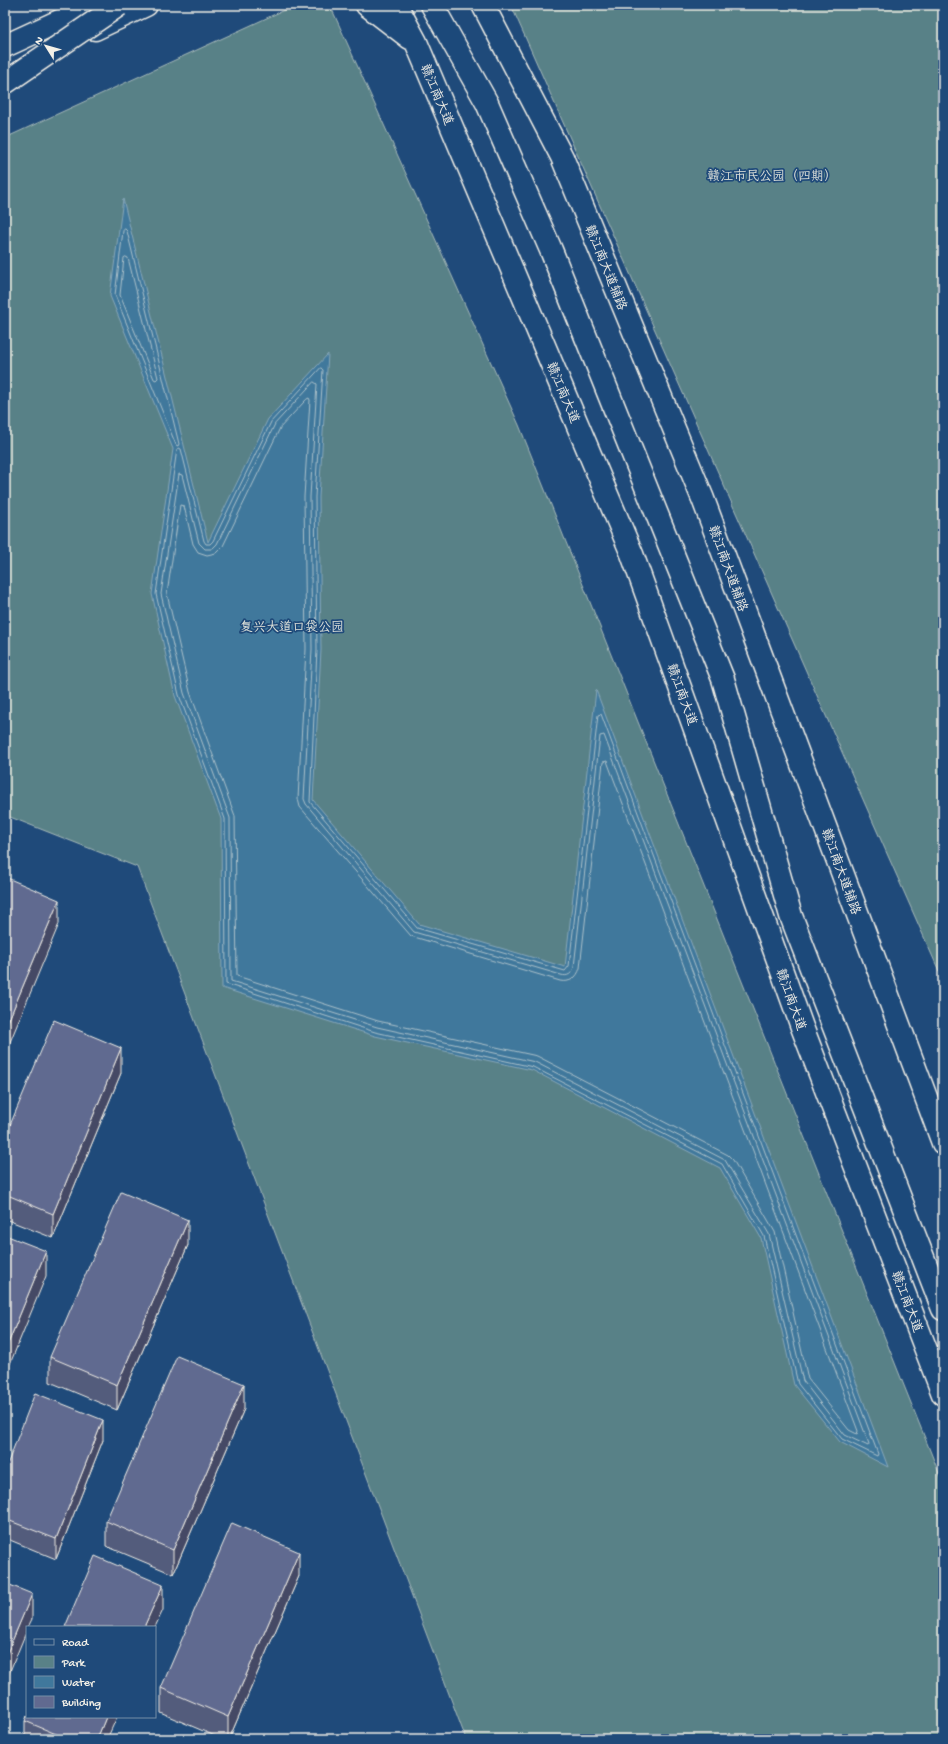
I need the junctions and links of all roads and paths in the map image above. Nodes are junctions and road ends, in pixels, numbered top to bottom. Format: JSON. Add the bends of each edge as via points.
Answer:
{"nodes":[{"id":1,"x":94,"y":5,"type":"edge"},
{"id":2,"x":367,"y":5,"type":"edge"},
{"id":3,"x":396,"y":5,"type":"edge"},
{"id":4,"x":432,"y":5,"type":"edge"},
{"id":5,"x":483,"y":5,"type":"edge"},
{"id":6,"x":139,"y":6,"type":"edge"},
{"id":7,"x":416,"y":42,"type":"junction"},
{"id":8,"x":5,"y":46,"type":"edge"},
{"id":9,"x":5,"y":70,"type":"edge"},
{"id":10,"x":5,"y":83,"type":"edge"},
{"id":11,"x":943,"y":1144,"type":"edge"},
{"id":12,"x":943,"y":1309,"type":"edge"},
{"id":13,"x":943,"y":1394,"type":"edge"}],
"edges":[{"from":1,"to":8,"type":"main road"},
{"from":2,"to":7,"type":"main road"},
{"from":3,"to":7,"type":"main road","name":"赣江南大道"},
{"from":4,"to":12,"type":"main road","via":[[487,103],[551,250],[723,679],[792,916]]},
{"from":5,"to":11,"type":"main road","name":"赣江南大道辅路","via":[[562,157],[703,500]]},
{"from":6,"to":9,"type":"main road"},
{"from":6,"to":10,"type":"main road","bridge":true},
{"from":7,"to":13,"type":"main road","name":"赣江南大道","via":[[632,554],[802,1027]]}]}
